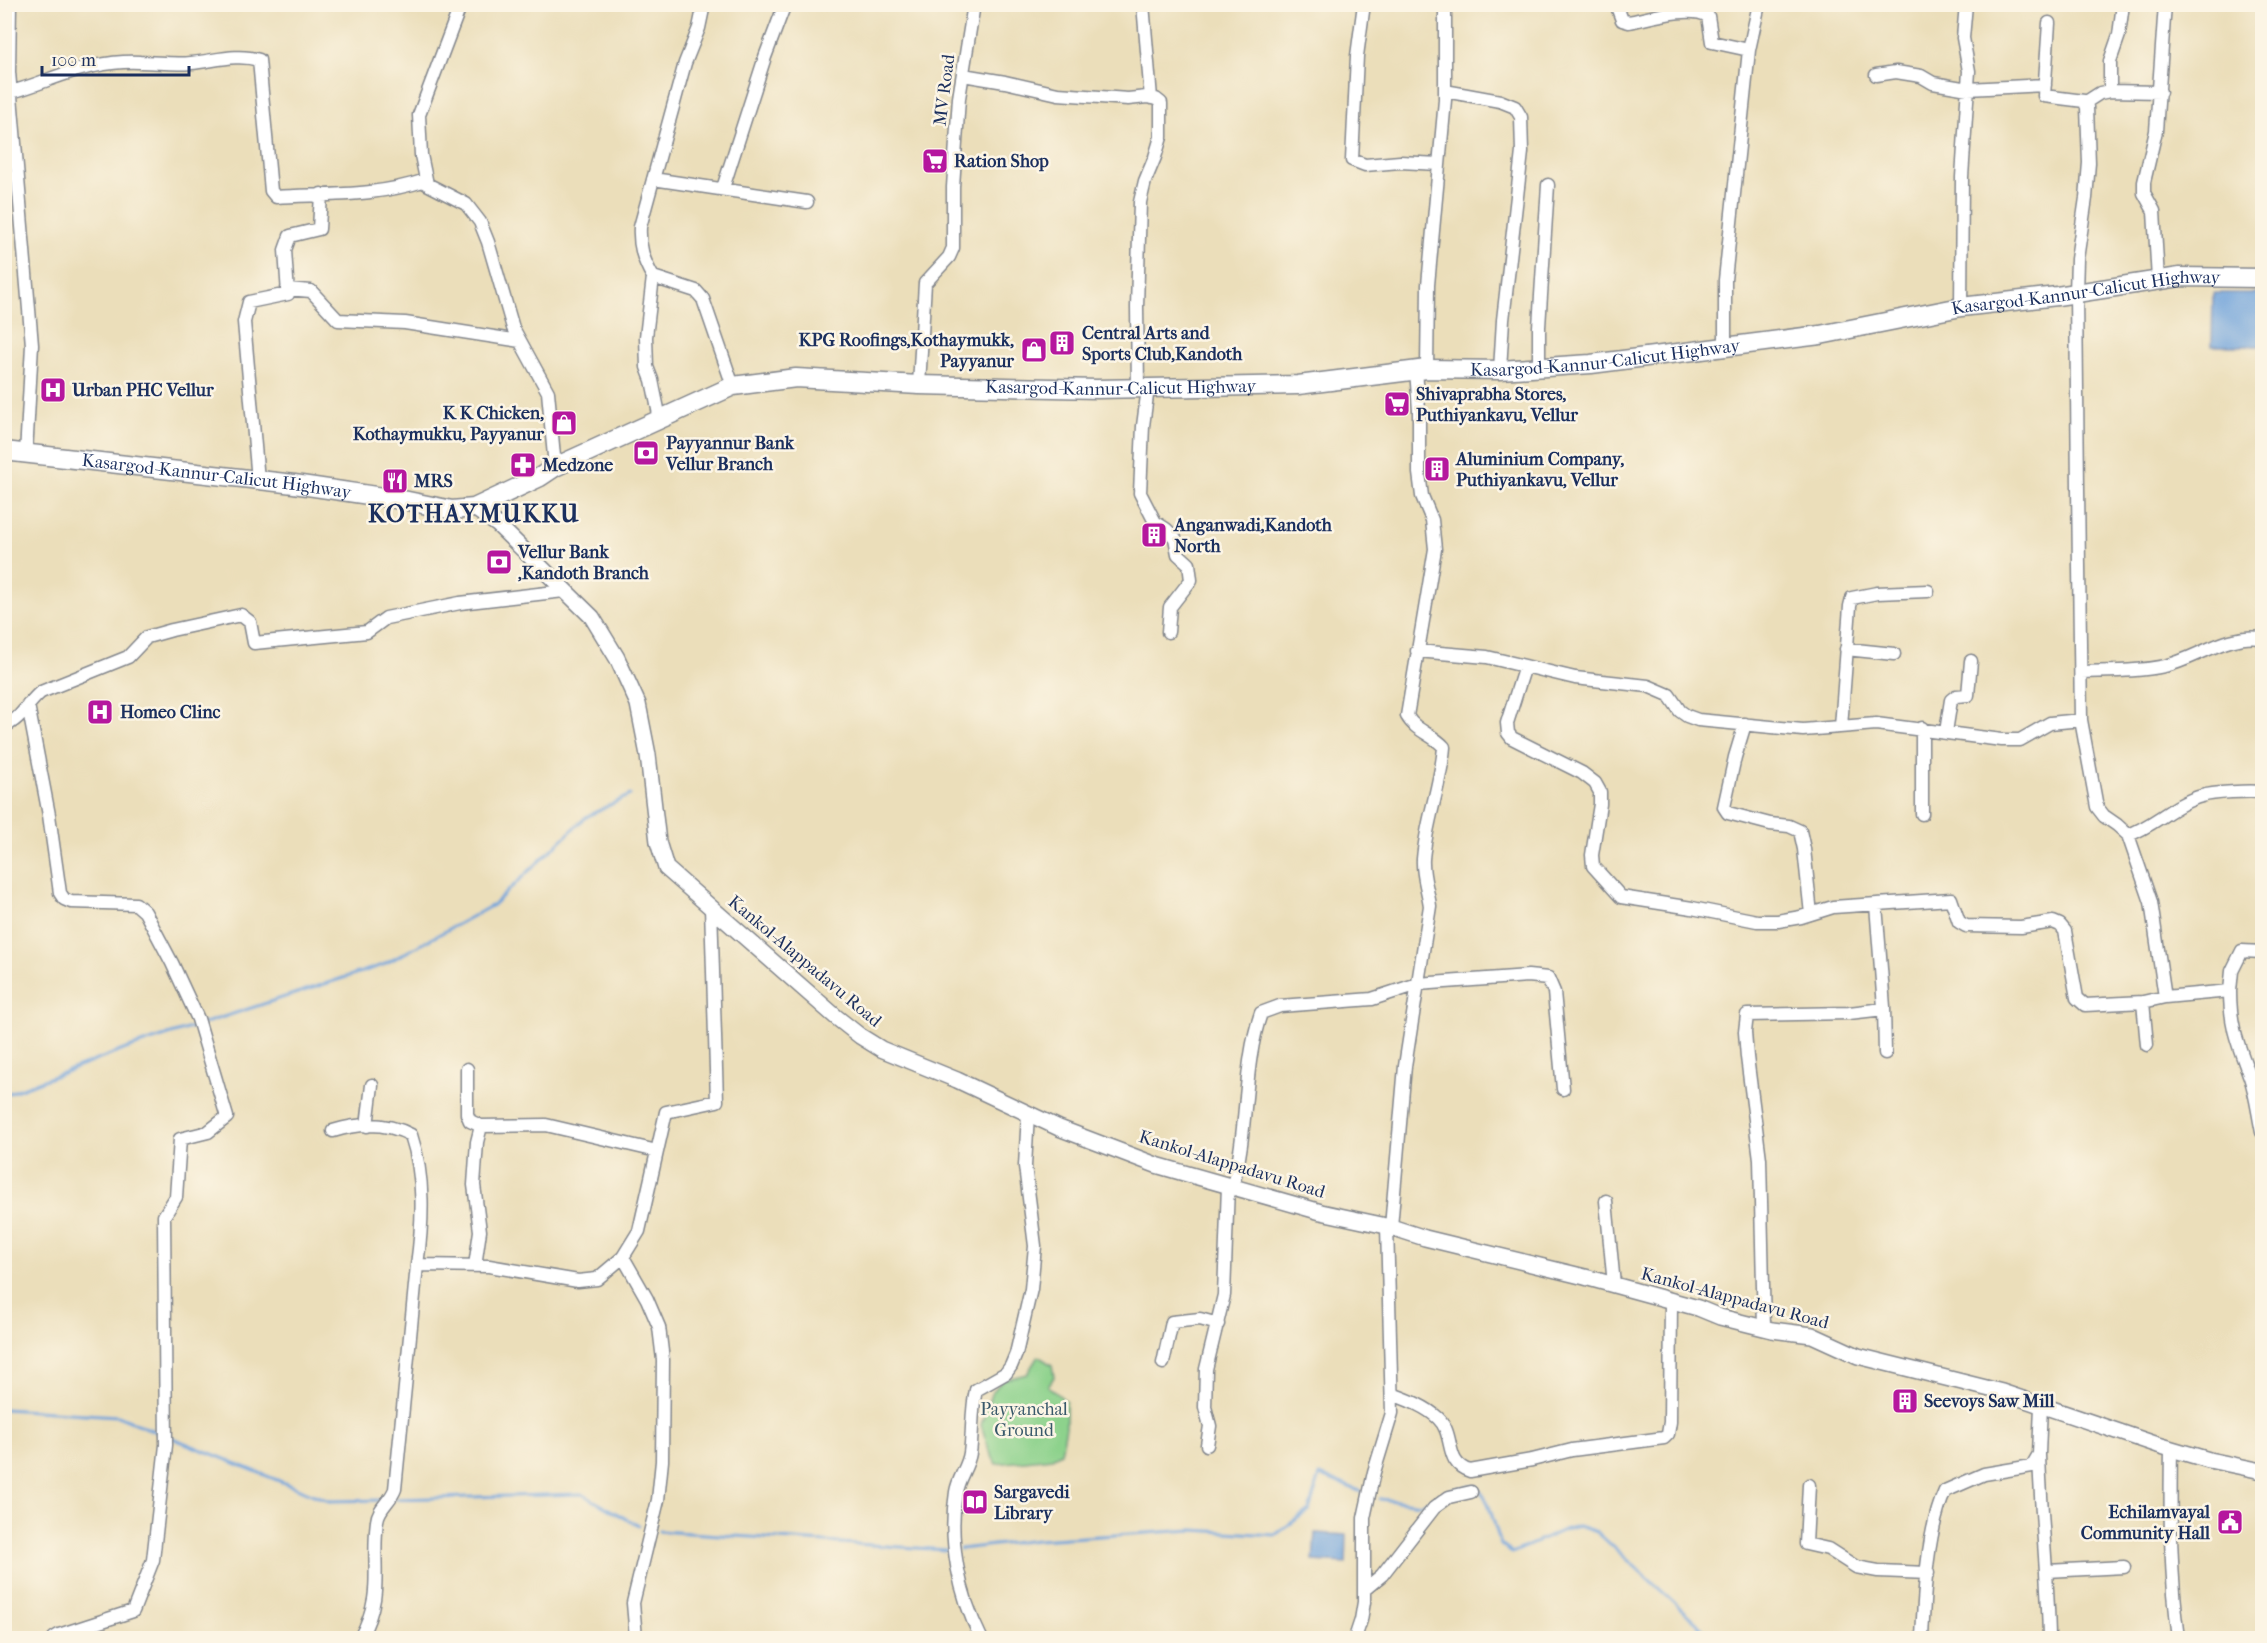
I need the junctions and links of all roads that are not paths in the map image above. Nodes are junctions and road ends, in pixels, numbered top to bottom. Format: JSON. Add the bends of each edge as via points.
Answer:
{"nodes":[{"id":1,"x":10,"y":4,"type":"edge"},
{"id":2,"x":461,"y":4,"type":"edge"},
{"id":3,"x":702,"y":4,"type":"edge"},
{"id":4,"x":785,"y":4,"type":"edge"},
{"id":5,"x":974,"y":4,"type":"edge"},
{"id":6,"x":1143,"y":4,"type":"edge"},
{"id":7,"x":1364,"y":4,"type":"edge"},
{"id":8,"x":1446,"y":4,"type":"edge"},
{"id":9,"x":1616,"y":4,"type":"edge"},
{"id":10,"x":1759,"y":4,"type":"edge"},
{"id":11,"x":1966,"y":4,"type":"edge"},
{"id":12,"x":2123,"y":4,"type":"edge"},
{"id":13,"x":2165,"y":4,"type":"edge"},
{"id":14,"x":2049,"y":23,"type":"dead end"},
{"id":15,"x":1749,"y":50,"type":"junction"},
{"id":16,"x":963,"y":75,"type":"junction"},
{"id":17,"x":1876,"y":75,"type":"dead end"},
{"id":18,"x":2044,"y":85,"type":"junction"},
{"id":19,"x":1968,"y":89,"type":"junction"},
{"id":20,"x":2110,"y":91,"type":"junction"},
{"id":21,"x":11,"y":92,"type":"junction"},
{"id":22,"x":1445,"y":92,"type":"junction"},
{"id":23,"x":2160,"y":92,"type":"junction"},
{"id":24,"x":1151,"y":98,"type":"junction"},
{"id":25,"x":2086,"y":102,"type":"junction"},
{"id":26,"x":1439,"y":164,"type":"junction"},
{"id":27,"x":653,"y":179,"type":"junction"},
{"id":28,"x":426,"y":180,"type":"junction"},
{"id":29,"x":1548,"y":185,"type":"dead end"},
{"id":30,"x":723,"y":189,"type":"junction"},
{"id":31,"x":321,"y":194,"type":"junction"},
{"id":32,"x":807,"y":202,"type":"dead end"},
{"id":33,"x":653,"y":277,"type":"junction"},
{"id":34,"x":2262,"y":278,"type":"edge"},
{"id":35,"x":2157,"y":280,"type":"junction"},
{"id":36,"x":287,"y":289,"type":"junction"},
{"id":37,"x":2076,"y":293,"type":"junction"},
{"id":38,"x":1960,"y":307,"type":"junction"},
{"id":39,"x":520,"y":341,"type":"junction"},
{"id":40,"x":1725,"y":346,"type":"junction"},
{"id":41,"x":1539,"y":367,"type":"junction"},
{"id":42,"x":1422,"y":370,"type":"junction"},
{"id":43,"x":1500,"y":370,"type":"junction"},
{"id":44,"x":919,"y":385,"type":"junction"},
{"id":45,"x":733,"y":386,"type":"junction"},
{"id":46,"x":1143,"y":388,"type":"junction"},
{"id":47,"x":660,"y":419,"type":"junction"},
{"id":48,"x":4,"y":451,"type":"edge"},
{"id":49,"x":26,"y":454,"type":"junction"},
{"id":50,"x":555,"y":467,"type":"junction"},
{"id":51,"x":258,"y":480,"type":"junction"},
{"id":52,"x":474,"y":508,"type":"junction"},
{"id":53,"x":564,"y":591,"type":"junction"},
{"id":54,"x":1928,"y":591,"type":"dead end"},
{"id":55,"x":1168,"y":632,"type":"dead end"},
{"id":56,"x":2262,"y":638,"type":"edge"},
{"id":57,"x":1846,"y":649,"type":"junction"},
{"id":58,"x":1417,"y":651,"type":"junction"},
{"id":59,"x":1894,"y":654,"type":"dead end"},
{"id":60,"x":1971,"y":661,"type":"dead end"},
{"id":61,"x":1525,"y":666,"type":"junction"},
{"id":62,"x":2080,"y":672,"type":"junction"},
{"id":63,"x":27,"y":705,"type":"junction"},
{"id":64,"x":2081,"y":720,"type":"junction"},
{"id":65,"x":1745,"y":724,"type":"junction"},
{"id":66,"x":4,"y":726,"type":"edge"},
{"id":67,"x":1841,"y":727,"type":"junction"},
{"id":68,"x":1922,"y":728,"type":"junction"},
{"id":69,"x":1946,"y":732,"type":"junction"},
{"id":70,"x":2262,"y":792,"type":"edge"},
{"id":71,"x":1922,"y":814,"type":"dead end"},
{"id":72,"x":2127,"y":835,"type":"junction"},
{"id":73,"x":1876,"y":905,"type":"junction"},
{"id":74,"x":711,"y":907,"type":"junction"},
{"id":75,"x":1811,"y":914,"type":"junction"},
{"id":76,"x":2262,"y":952,"type":"edge"},
{"id":77,"x":1418,"y":984,"type":"junction"},
{"id":78,"x":2230,"y":991,"type":"junction"},
{"id":79,"x":2165,"y":997,"type":"junction"},
{"id":80,"x":2143,"y":1002,"type":"junction"},
{"id":81,"x":1884,"y":1009,"type":"junction"},
{"id":82,"x":2147,"y":1045,"type":"dead end"},
{"id":83,"x":1885,"y":1053,"type":"dead end"},
{"id":84,"x":467,"y":1069,"type":"dead end"},
{"id":85,"x":372,"y":1085,"type":"dead end"},
{"id":86,"x":1563,"y":1089,"type":"dead end"},
{"id":87,"x":1028,"y":1114,"type":"junction"},
{"id":88,"x":367,"y":1126,"type":"junction"},
{"id":89,"x":481,"y":1126,"type":"junction"},
{"id":90,"x":333,"y":1131,"type":"dead end"},
{"id":91,"x":2262,"y":1132,"type":"edge"},
{"id":92,"x":657,"y":1151,"type":"junction"},
{"id":93,"x":1230,"y":1187,"type":"junction"},
{"id":94,"x":1606,"y":1201,"type":"dead end"},
{"id":95,"x":1389,"y":1227,"type":"junction"},
{"id":96,"x":623,"y":1257,"type":"junction"},
{"id":97,"x":417,"y":1265,"type":"junction"},
{"id":98,"x":474,"y":1266,"type":"junction"},
{"id":99,"x":1614,"y":1285,"type":"junction"},
{"id":100,"x":1671,"y":1301,"type":"junction"},
{"id":101,"x":1218,"y":1324,"type":"junction"},
{"id":102,"x":1764,"y":1328,"type":"junction"},
{"id":103,"x":1163,"y":1363,"type":"dead end"},
{"id":104,"x":1392,"y":1394,"type":"junction"},
{"id":105,"x":2041,"y":1406,"type":"junction"},
{"id":106,"x":1207,"y":1445,"type":"dead end"},
{"id":107,"x":2172,"y":1449,"type":"junction"},
{"id":108,"x":2039,"y":1454,"type":"junction"},
{"id":109,"x":2262,"y":1471,"type":"edge"},
{"id":110,"x":1809,"y":1485,"type":"dead end"},
{"id":111,"x":1471,"y":1492,"type":"dead end"},
{"id":112,"x":2124,"y":1567,"type":"dead end"},
{"id":113,"x":2047,"y":1570,"type":"junction"},
{"id":114,"x":1928,"y":1573,"type":"junction"},
{"id":115,"x":1365,"y":1590,"type":"junction"},
{"id":116,"x":54,"y":1638,"type":"edge"},
{"id":117,"x":360,"y":1638,"type":"edge"},
{"id":118,"x":636,"y":1638,"type":"edge"},
{"id":119,"x":981,"y":1638,"type":"edge"},
{"id":120,"x":1355,"y":1638,"type":"edge"},
{"id":121,"x":1922,"y":1638,"type":"edge"},
{"id":122,"x":2049,"y":1638,"type":"edge"},
{"id":123,"x":2179,"y":1638,"type":"edge"}],
"edges":[{"from":1,"to":21,"type":"street"},
{"from":2,"to":28,"type":"street","via":[[419,115]]},
{"from":3,"to":27,"type":"street","via":[[699,28],[685,63]]},
{"from":4,"to":30,"type":"street"},
{"from":5,"to":16,"type":"street","name":"MV Road"},
{"from":6,"to":24,"type":"street"},
{"from":7,"to":26,"type":"street","via":[[1352,160],[1365,165]]},
{"from":8,"to":22,"type":"street"},
{"from":9,"to":15,"type":"street","via":[[1622,20],[1629,22],[1700,11],[1708,16],[1712,42]]},
{"from":10,"to":15,"type":"street"},
{"from":11,"to":19,"type":"street","via":[[1963,38]]},
{"from":12,"to":20,"type":"street","via":[[2110,61]]},
{"from":13,"to":23,"type":"street"},
{"from":14,"to":18,"type":"street"},
{"from":15,"to":40,"type":"street","via":[[1725,280]]},
{"from":16,"to":24,"type":"street","via":[[1058,94]]},
{"from":16,"to":44,"type":"street","name":"MV Road","via":[[953,187],[953,248],[925,283]]},
{"from":17,"to":19,"type":"street","via":[[1896,72]]},
{"from":18,"to":19,"type":"street"},
{"from":18,"to":25,"type":"street","via":[[2044,96]]},
{"from":19,"to":38,"type":"street"},
{"from":20,"to":23,"type":"street"},
{"from":20,"to":25,"type":"street"},
{"from":21,"to":31,"type":"street","via":[[95,66],[191,63],[249,56],[259,60],[271,191],[276,197]]},
{"from":21,"to":49,"type":"street","via":[[32,345]]},
{"from":22,"to":26,"type":"street"},
{"from":22,"to":43,"type":"street","via":[[1500,101],[1515,107],[1521,117],[1522,152]]},
{"from":23,"to":35,"type":"street","via":[[2154,144],[2144,182],[2144,193],[2154,211]]},
{"from":24,"to":46,"type":"street","via":[[1161,103],[1161,137],[1140,202],[1137,307]]},
{"from":25,"to":37,"type":"street","via":[[2089,163]]},
{"from":26,"to":42,"type":"street"},
{"from":27,"to":30,"type":"street"},
{"from":27,"to":33,"type":"street","via":[[639,239],[645,264]]},
{"from":28,"to":31,"type":"street","via":[[386,191]]},
{"from":28,"to":39,"type":"street","via":[[466,204],[480,222]]},
{"from":29,"to":41,"type":"street"},
{"from":30,"to":32,"type":"street"},
{"from":31,"to":36,"type":"street","via":[[320,229],[290,236],[285,250]]},
{"from":33,"to":45,"type":"street","via":[[696,291],[703,299]]},
{"from":33,"to":47,"type":"street","via":[[646,367]]},
{"from":34,"to":35,"type":"highway","name":"Kasargod-Kannur-Calicut Highway"},
{"from":35,"to":37,"type":"highway","name":"Kasargod-Kannur-Calicut Highway"},
{"from":36,"to":39,"type":"street","via":[[311,291],[338,320],[405,323]]},
{"from":36,"to":51,"type":"street","via":[[288,294],[249,302],[244,322]]},
{"from":37,"to":38,"type":"highway","name":"Kasargod-Kannur-Calicut Highway"},
{"from":37,"to":62,"type":"street"},
{"from":38,"to":40,"type":"highway","name":"Kasargod-Kannur-Calicut Highway","via":[[1820,335]]},
{"from":39,"to":50,"type":"street","via":[[548,392]]},
{"from":40,"to":41,"type":"highway","name":"Kasargod-Kannur-Calicut Highway"},
{"from":41,"to":43,"type":"highway","name":"Kasargod-Kannur-Calicut Highway"},
{"from":42,"to":43,"type":"highway","name":"Kasargod-Kannur-Calicut Highway"},
{"from":42,"to":46,"type":"highway","name":"Kasargod-Kannur-Calicut Highway","via":[[1299,385]]},
{"from":42,"to":58,"type":"street","via":[[1419,473],[1422,496],[1432,520],[1434,549]]},
{"from":44,"to":45,"type":"highway","name":"Kasargod-Kannur-Calicut Highway","via":[[796,378]]},
{"from":44,"to":46,"type":"highway","name":"Kasargod-Kannur-Calicut Highway"},
{"from":45,"to":47,"type":"highway","name":"Kasargod-Kannur-Calicut Highway"},
{"from":46,"to":55,"type":"street","via":[[1140,493],[1155,522],[1175,538],[1178,554],[1189,564],[1191,580],[1170,607]]},
{"from":47,"to":50,"type":"highway","name":"Kasargod-Kannur-Calicut Highway"},
{"from":48,"to":49,"type":"highway","name":"Kasargod-Kannur-Calicut Highway"},
{"from":49,"to":51,"type":"highway","name":"Kasargod-Kannur-Calicut Highway"},
{"from":50,"to":52,"type":"highway","name":"Kasargod-Kannur-Calicut Highway"},
{"from":51,"to":52,"type":"highway","name":"Kasargod-Kannur-Calicut Highway","via":[[452,510]]},
{"from":52,"to":53,"type":"main road","name":"Kankol-Alappadavu Road","via":[[498,525]]},
{"from":53,"to":63,"type":"street","via":[[460,603],[386,618],[367,632],[254,643],[250,622],[241,615],[147,637],[128,657],[41,692]]},
{"from":53,"to":74,"type":"main road","name":"Kankol-Alappadavu Road","via":[[591,617],[617,658],[638,704],[658,842],[666,868]]},
{"from":54,"to":57,"type":"street","via":[[1852,598]]},
{"from":56,"to":62,"type":"street","via":[[2211,646],[2166,666]]},
{"from":57,"to":59,"type":"street"},
{"from":57,"to":67,"type":"street"},
{"from":58,"to":61,"type":"street","via":[[1487,657]]},
{"from":58,"to":77,"type":"street","via":[[1407,716],[1444,747],[1423,860],[1430,906]]},
{"from":60,"to":69,"type":"street","via":[[1968,695],[1951,700]]},
{"from":61,"to":65,"type":"street","via":[[1575,678],[1648,686],[1669,695],[1687,716]]},
{"from":61,"to":75,"type":"street","via":[[1507,723],[1508,733],[1595,783],[1600,804],[1593,866],[1621,897],[1757,921]]},
{"from":62,"to":64,"type":"street"},
{"from":63,"to":66,"type":"street"},
{"from":63,"to":116,"type":"street","via":[[60,893],[71,902],[140,907],[200,1024],[227,1117],[208,1132],[180,1139],[176,1197],[164,1216],[166,1437],[153,1560],[133,1611]]},
{"from":64,"to":69,"type":"street","via":[[2050,723],[2020,740]]},
{"from":64,"to":72,"type":"street","via":[[2097,807]]},
{"from":65,"to":67,"type":"street","via":[[1803,730]]},
{"from":65,"to":75,"type":"street","via":[[1724,807],[1728,813],[1800,831]]},
{"from":67,"to":68,"type":"street","via":[[1876,724]]},
{"from":68,"to":69,"type":"street"},
{"from":68,"to":71,"type":"street"},
{"from":70,"to":72,"type":"street","via":[[2202,795]]},
{"from":72,"to":79,"type":"street","via":[[2151,902]]},
{"from":73,"to":75,"type":"street","via":[[1833,907]]},
{"from":73,"to":80,"type":"street","via":[[1951,899],[1959,922],[1966,926],[2021,927],[2053,922],[2066,931],[2077,998],[2085,1005]]},
{"from":73,"to":81,"type":"street"},
{"from":74,"to":87,"type":"main road","name":"Kankol-Alappadavu Road","via":[[860,1036]]},
{"from":74,"to":92,"type":"street","via":[[717,1101],[666,1112]]},
{"from":76,"to":78,"type":"street","via":[[2242,951],[2232,971]]},
{"from":77,"to":86,"type":"street","via":[[1548,978],[1554,992]]},
{"from":77,"to":93,"type":"street","via":[[1372,999],[1289,1005],[1261,1013]]},
{"from":77,"to":95,"type":"street","via":[[1405,1066]]},
{"from":78,"to":79,"type":"street"},
{"from":78,"to":91,"type":"street","via":[[2232,1026],[2250,1078]]},
{"from":79,"to":80,"type":"street"},
{"from":80,"to":82,"type":"street"},
{"from":81,"to":83,"type":"street"},
{"from":81,"to":102,"type":"street","via":[[1747,1015],[1745,1032],[1760,1159]]},
{"from":84,"to":89,"type":"street","via":[[467,1114],[470,1121]]},
{"from":85,"to":88,"type":"street"},
{"from":87,"to":93,"type":"main road","name":"Kankol-Alappadavu Road","via":[[1156,1165]]},
{"from":87,"to":119,"type":"street","via":[[1025,1166],[1035,1246],[1030,1289],[1011,1366],[976,1390],[970,1454],[956,1491],[956,1560],[967,1605]]},
{"from":88,"to":90,"type":"street"},
{"from":88,"to":97,"type":"street","via":[[398,1129],[411,1135],[420,1170]]},
{"from":89,"to":92,"type":"street","via":[[546,1125]]},
{"from":89,"to":98,"type":"street","via":[[474,1185],[480,1231]]},
{"from":92,"to":96,"type":"street","via":[[639,1231]]},
{"from":93,"to":95,"type":"main road","name":"Kankol-Alappadavu Road"},
{"from":93,"to":101,"type":"street","via":[[1224,1295]]},
{"from":94,"to":99,"type":"street"},
{"from":95,"to":99,"type":"main road","name":"Kankol-Alappadavu Road"},
{"from":95,"to":104,"type":"street"},
{"from":96,"to":98,"type":"street","via":[[597,1279],[578,1281]]},
{"from":96,"to":118,"type":"street","via":[[659,1327],[663,1360],[662,1461],[658,1500],[633,1604]]},
{"from":97,"to":98,"type":"street"},
{"from":97,"to":117,"type":"street","via":[[393,1495],[376,1522],[376,1597]]},
{"from":99,"to":100,"type":"main road","name":"Kankol-Alappadavu Road"},
{"from":100,"to":102,"type":"main road","name":"Kankol-Alappadavu Road"},
{"from":100,"to":104,"type":"street","via":[[1670,1422],[1664,1438],[1572,1450],[1470,1471],[1462,1469],[1452,1458],[1439,1418]]},
{"from":101,"to":103,"type":"street","via":[[1200,1319],[1172,1322]]},
{"from":101,"to":106,"type":"street","via":[[1206,1368],[1205,1407],[1210,1426]]},
{"from":102,"to":105,"type":"main road","name":"Kankol-Alappadavu Road","via":[[1812,1335],[1858,1356],[2002,1392]]},
{"from":104,"to":115,"type":"street","via":[[1392,1413],[1364,1518]]},
{"from":105,"to":107,"type":"main road","name":"Kankol-Alappadavu Road"},
{"from":105,"to":108,"type":"street"},
{"from":107,"to":109,"type":"main road","name":"Kankol-Alappadavu Road"},
{"from":107,"to":123,"type":"street","via":[[2169,1529]]},
{"from":108,"to":113,"type":"street"},
{"from":108,"to":114,"type":"street","via":[[2032,1466],[1984,1474],[1945,1491],[1936,1509]]},
{"from":110,"to":114,"type":"street","via":[[1806,1544],[1828,1550],[1856,1567]]},
{"from":111,"to":115,"type":"street","via":[[1449,1497],[1434,1508],[1382,1575]]},
{"from":112,"to":113,"type":"street"},
{"from":113,"to":122,"type":"street"},
{"from":114,"to":121,"type":"street"},
{"from":115,"to":120,"type":"street"}]}
